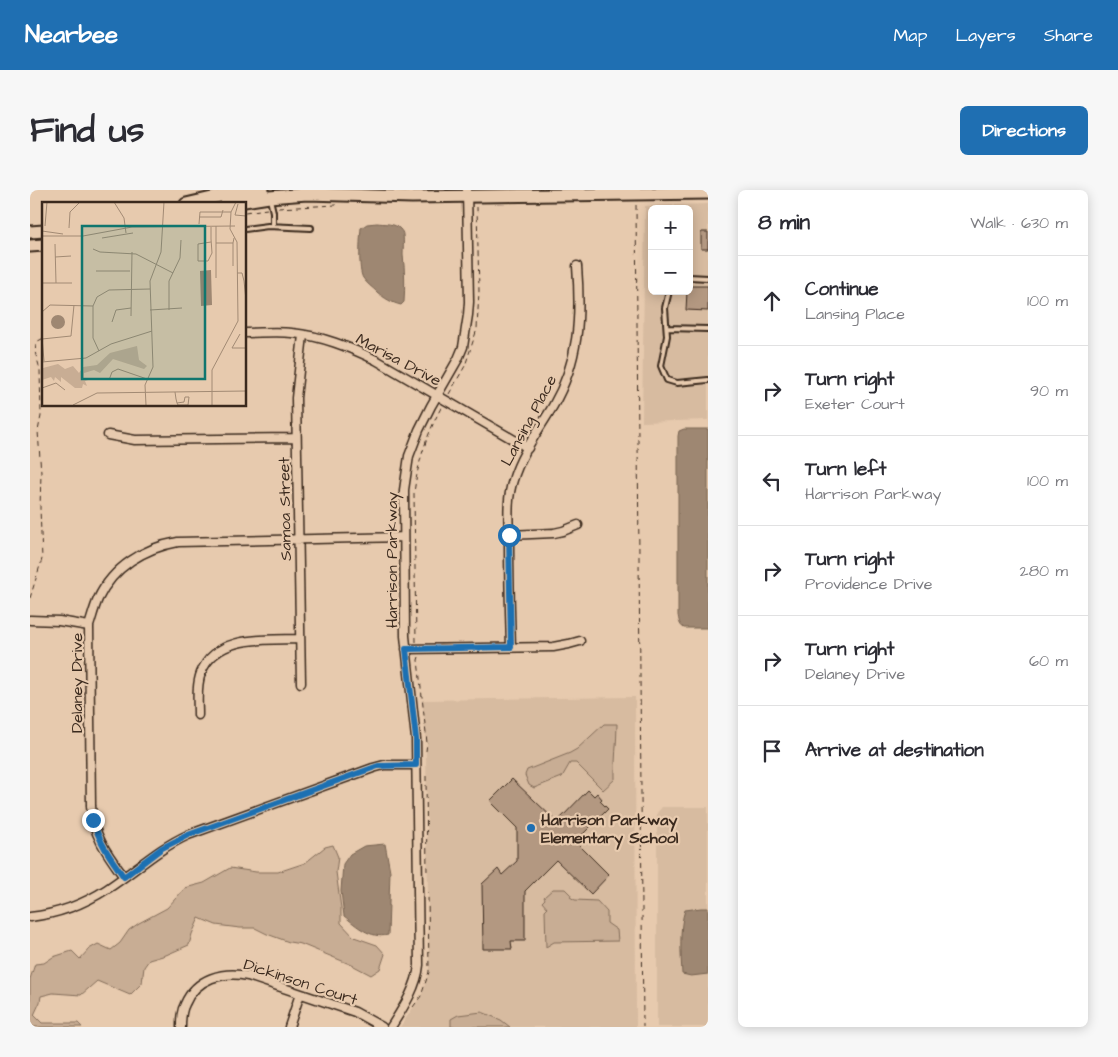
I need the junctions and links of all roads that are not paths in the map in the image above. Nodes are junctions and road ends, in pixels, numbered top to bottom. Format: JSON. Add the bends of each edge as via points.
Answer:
{"nodes":[{"id":1,"x":708,"y":193,"type":"edge"},
{"id":2,"x":470,"y":196,"type":"edge"},
{"id":3,"x":270,"y":198,"type":"edge"},
{"id":4,"x":195,"y":202,"type":"edge"},
{"id":5,"x":241,"y":202,"type":"edge"},
{"id":6,"x":273,"y":226,"type":"junction"},
{"id":7,"x":311,"y":228,"type":"dead end"},
{"id":8,"x":246,"y":229,"type":"edge"},
{"id":9,"x":576,"y":266,"type":"dead end"},
{"id":10,"x":693,"y":277,"type":"edge"},
{"id":11,"x":708,"y":278,"type":"edge"},
{"id":12,"x":668,"y":295,"type":"edge"},
{"id":13,"x":667,"y":328,"type":"junction"},
{"id":14,"x":708,"y":329,"type":"edge"},
{"id":15,"x":246,"y":333,"type":"edge"},
{"id":16,"x":303,"y":335,"type":"junction"},
{"id":17,"x":708,"y":380,"type":"edge"},
{"id":18,"x":437,"y":395,"type":"junction"},
{"id":19,"x":108,"y":435,"type":"dead end"},
{"id":20,"x":296,"y":438,"type":"junction"},
{"id":21,"x":528,"y":448,"type":"junction"},
{"id":22,"x":578,"y":525,"type":"dead end"},
{"id":23,"x":509,"y":535,"type":"junction"},
{"id":24,"x":404,"y":537,"type":"junction"},
{"id":25,"x":298,"y":540,"type":"junction"},
{"id":26,"x":30,"y":620,"type":"edge"},
{"id":27,"x":89,"y":626,"type":"junction"},
{"id":28,"x":300,"y":639,"type":"junction"},
{"id":29,"x":580,"y":641,"type":"dead end"},
{"id":30,"x":511,"y":647,"type":"junction"},
{"id":31,"x":406,"y":649,"type":"junction"},
{"id":32,"x":301,"y":683,"type":"dead end"},
{"id":33,"x":198,"y":715,"type":"dead end"},
{"id":34,"x":416,"y":765,"type":"junction"},
{"id":35,"x":124,"y":877,"type":"junction"},
{"id":36,"x":30,"y":917,"type":"edge"},
{"id":37,"x":300,"y":994,"type":"junction"},
{"id":38,"x":181,"y":1027,"type":"edge"},
{"id":39,"x":288,"y":1027,"type":"edge"},
{"id":40,"x":382,"y":1027,"type":"edge"},
{"id":41,"x":392,"y":1027,"type":"edge"}],
"edges":[{"from":1,"to":2,"type":"main road"},
{"from":2,"to":3,"type":"main road","via":[[307,194]]},
{"from":2,"to":18,"type":"street","name":"Harrison Parkway","via":[[466,330],[458,359]]},
{"from":3,"to":4,"type":"main road","via":[[229,194]]},
{"from":3,"to":5,"type":"main road"},
{"from":3,"to":6,"type":"lane"},
{"from":6,"to":7,"type":"lane"},
{"from":6,"to":8,"type":"lane"},
{"from":9,"to":21,"type":"street","name":"Lansing Place","via":[[579,309],[571,363],[558,396]]},
{"from":10,"to":11,"type":"lane"},
{"from":12,"to":13,"type":"lane","via":[[665,308]]},
{"from":13,"to":14,"type":"lane"},
{"from":13,"to":17,"type":"lane","via":[[661,366],[667,380],[677,383]]},
{"from":15,"to":16,"type":"street","name":"Marisa Drive"},
{"from":16,"to":18,"type":"street","name":"Marisa Drive","via":[[352,349]]},
{"from":16,"to":20,"type":"street","name":"Samoa Street","via":[[297,384]]},
{"from":18,"to":21,"type":"street","name":"Marisa Drive"},
{"from":18,"to":24,"type":"street","name":"Harrison Parkway","via":[[409,456],[404,490]]},
{"from":19,"to":20,"type":"street","via":[[135,440]]},
{"from":20,"to":25,"type":"street","name":"Samoa Street"},
{"from":21,"to":23,"type":"street","name":"Lansing Place","via":[[510,490]]},
{"from":22,"to":23,"type":"street","via":[[554,533]]},
{"from":23,"to":30,"type":"street","name":"Lansing Place"},
{"from":24,"to":25,"type":"street","name":"Delaney Drive"},
{"from":24,"to":31,"type":"street","name":"Harrison Parkway"},
{"from":25,"to":27,"type":"street","name":"Delaney Drive","via":[[187,541],[151,549],[133,559],[113,577],[97,601]]},
{"from":25,"to":28,"type":"street","name":"Samoa Street"},
{"from":26,"to":27,"type":"street"},
{"from":27,"to":35,"type":"street","name":"Delaney Drive","via":[[91,814],[100,842]]},
{"from":28,"to":32,"type":"street","name":"Samoa Street"},
{"from":28,"to":33,"type":"street","via":[[242,641],[218,652],[201,673]]},
{"from":29,"to":30,"type":"street","via":[[561,646]]},
{"from":30,"to":31,"type":"street"},
{"from":31,"to":34,"type":"street","name":"Harrison Parkway"},
{"from":34,"to":35,"type":"street","via":[[378,766],[188,835],[162,848]]},
{"from":34,"to":41,"type":"street","name":"Harrison Parkway","via":[[419,968],[414,986]]},
{"from":35,"to":36,"type":"street","via":[[84,902],[54,913]]},
{"from":37,"to":38,"type":"street","name":"Dickinson Court","via":[[239,974],[216,976],[198,986],[189,996],[182,1010]]},
{"from":37,"to":39,"type":"street"},
{"from":37,"to":40,"type":"street","name":"Dickinson Court","via":[[355,1012]]}]}
